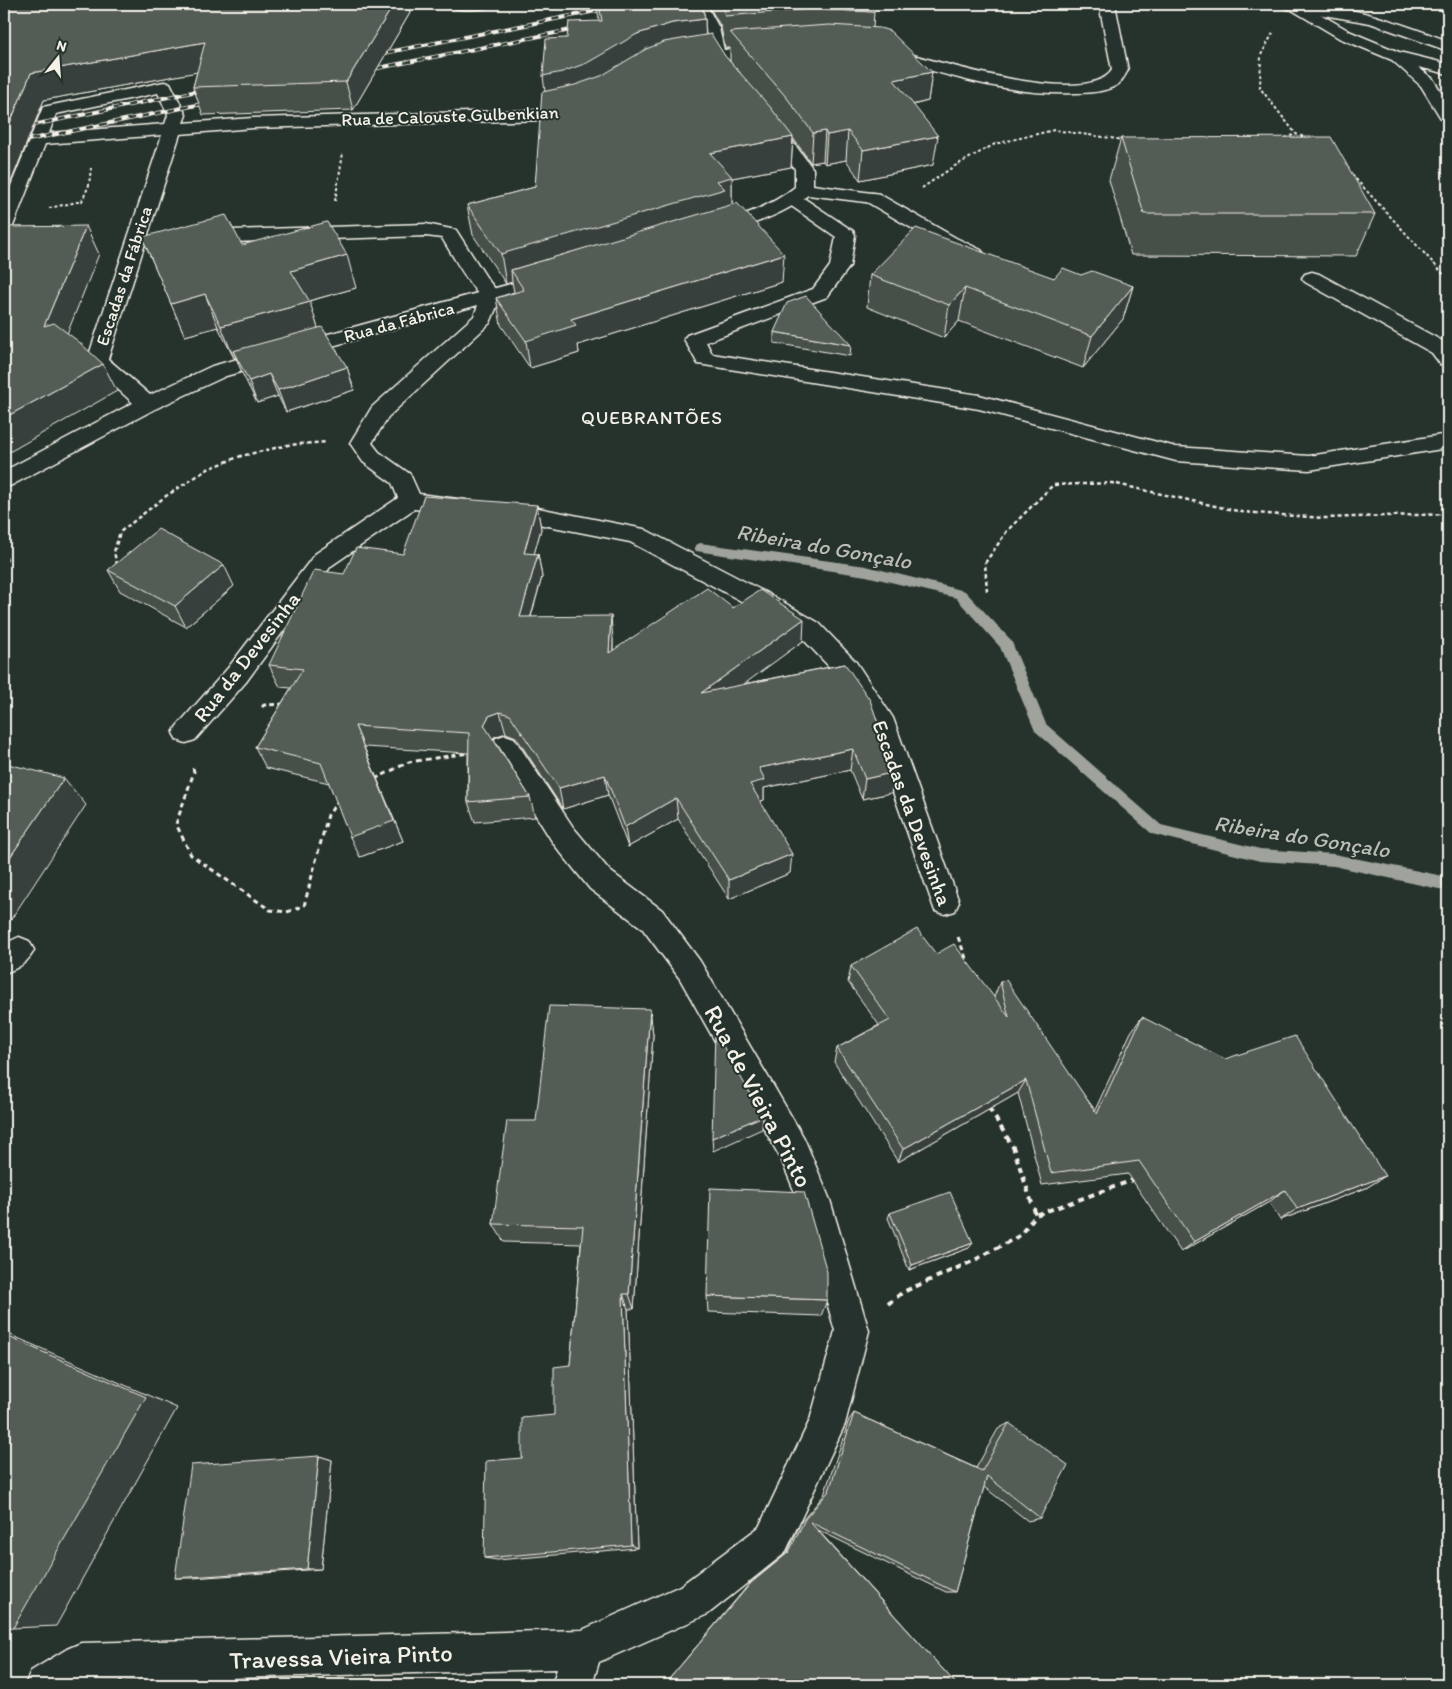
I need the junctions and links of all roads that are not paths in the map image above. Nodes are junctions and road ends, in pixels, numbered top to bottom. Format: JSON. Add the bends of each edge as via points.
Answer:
{"nodes":[{"id":1,"x":454,"y":4,"type":"edge"},
{"id":2,"x":485,"y":4,"type":"edge"},
{"id":3,"x":698,"y":4,"type":"edge"},
{"id":4,"x":1107,"y":4,"type":"edge"},
{"id":5,"x":1294,"y":5,"type":"edge"},
{"id":6,"x":1448,"y":46,"type":"edge"},
{"id":7,"x":875,"y":50,"type":"edge"},
{"id":8,"x":783,"y":51,"type":"edge"},
{"id":9,"x":717,"y":56,"type":"junction"},
{"id":10,"x":1394,"y":56,"type":"junction"},
{"id":11,"x":669,"y":62,"type":"edge"},
{"id":12,"x":1448,"y":69,"type":"edge"},
{"id":13,"x":739,"y":88,"type":"edge"},
{"id":14,"x":594,"y":103,"type":"edge"},
{"id":15,"x":759,"y":110,"type":"edge"},
{"id":16,"x":1448,"y":116,"type":"edge"},
{"id":17,"x":171,"y":129,"type":"junction"},
{"id":18,"x":39,"y":138,"type":"junction"},
{"id":19,"x":799,"y":194,"type":"junction"},
{"id":20,"x":7,"y":217,"type":"edge"},
{"id":21,"x":694,"y":236,"type":"edge"},
{"id":22,"x":180,"y":238,"type":"edge"},
{"id":23,"x":993,"y":263,"type":"edge"},
{"id":24,"x":565,"y":274,"type":"edge"},
{"id":25,"x":1312,"y":278,"type":"dead end"},
{"id":26,"x":491,"y":296,"type":"junction"},
{"id":27,"x":1448,"y":360,"type":"edge"},
{"id":28,"x":148,"y":404,"type":"junction"},
{"id":29,"x":1448,"y":441,"type":"edge"},
{"id":30,"x":4,"y":480,"type":"edge"},
{"id":31,"x":410,"y":500,"type":"junction"},
{"id":32,"x":186,"y":734,"type":"road end"},
{"id":33,"x":506,"y":745,"type":"road end"},
{"id":34,"x":946,"y":902,"type":"road end"},
{"id":35,"x":583,"y":1649,"type":"junction"},
{"id":36,"x":45,"y":1685,"type":"edge"},
{"id":37,"x":572,"y":1685,"type":"edge"}],
"edges":[{"from":1,"to":2,"type":"street"},
{"from":3,"to":9,"type":"street","via":[[711,28]]},
{"from":4,"to":7,"type":"street","via":[[1120,70],[1112,81],[1094,87],[1049,90],[1019,86],[976,78]]},
{"from":5,"to":6,"type":"street","via":[[1373,19]]},
{"from":5,"to":10,"type":"street","via":[[1344,35]]},
{"from":8,"to":9,"type":"street"},
{"from":9,"to":11,"type":"street"},
{"from":9,"to":13,"type":"street"},
{"from":10,"to":12,"type":"street"},
{"from":10,"to":16,"type":"street","via":[[1427,83]]},
{"from":14,"to":17,"type":"street","name":"Rua de Calouste Gulbenkian","via":[[546,115],[253,123]]},
{"from":15,"to":19,"type":"street","via":[[804,169]]},
{"from":17,"to":18,"type":"street","name":"Rua de Calouste Gulbenkian"},
{"from":17,"to":18,"type":"street","via":[[177,115],[164,87],[50,111]]},
{"from":17,"to":28,"type":"street","name":"Escadas da Fábrica","via":[[144,240],[97,361]]},
{"from":18,"to":20,"type":"street"},
{"from":19,"to":21,"type":"street","via":[[740,222]]},
{"from":19,"to":23,"type":"street","via":[[873,198]]},
{"from":19,"to":29,"type":"street","via":[[846,235],[840,266],[820,293],[694,339],[705,359],[979,402],[1176,454],[1310,462]]},
{"from":22,"to":26,"type":"street","via":[[426,230],[449,234]]},
{"from":24,"to":26,"type":"street","name":"Rua da Fábrica"},
{"from":25,"to":27,"type":"street","via":[[1439,348]]},
{"from":26,"to":28,"type":"street","name":"Rua da Fábrica","via":[[220,371]]},
{"from":26,"to":31,"type":"street","via":[[483,319],[380,412],[360,442],[370,457],[402,479]]},
{"from":28,"to":30,"type":"street","name":"Rua da Fábrica"},
{"from":31,"to":32,"type":"street","name":"Rua da Devesinha","via":[[323,560],[238,675]]},
{"from":31,"to":34,"type":"street","name":"Escadas da Devesinha","via":[[533,515],[636,536],[810,630],[846,669],[880,718]]},
{"from":33,"to":35,"type":"street","name":"Rua de Vieira Pinto","via":[[563,835],[600,880],[652,919],[690,970],[793,1149],[814,1200],[852,1331],[828,1424],[772,1540],[694,1600]]},
{"from":35,"to":36,"type":"street","name":"Travessa Vieira Pinto","via":[[81,1663]]},
{"from":35,"to":37,"type":"street"}]}
